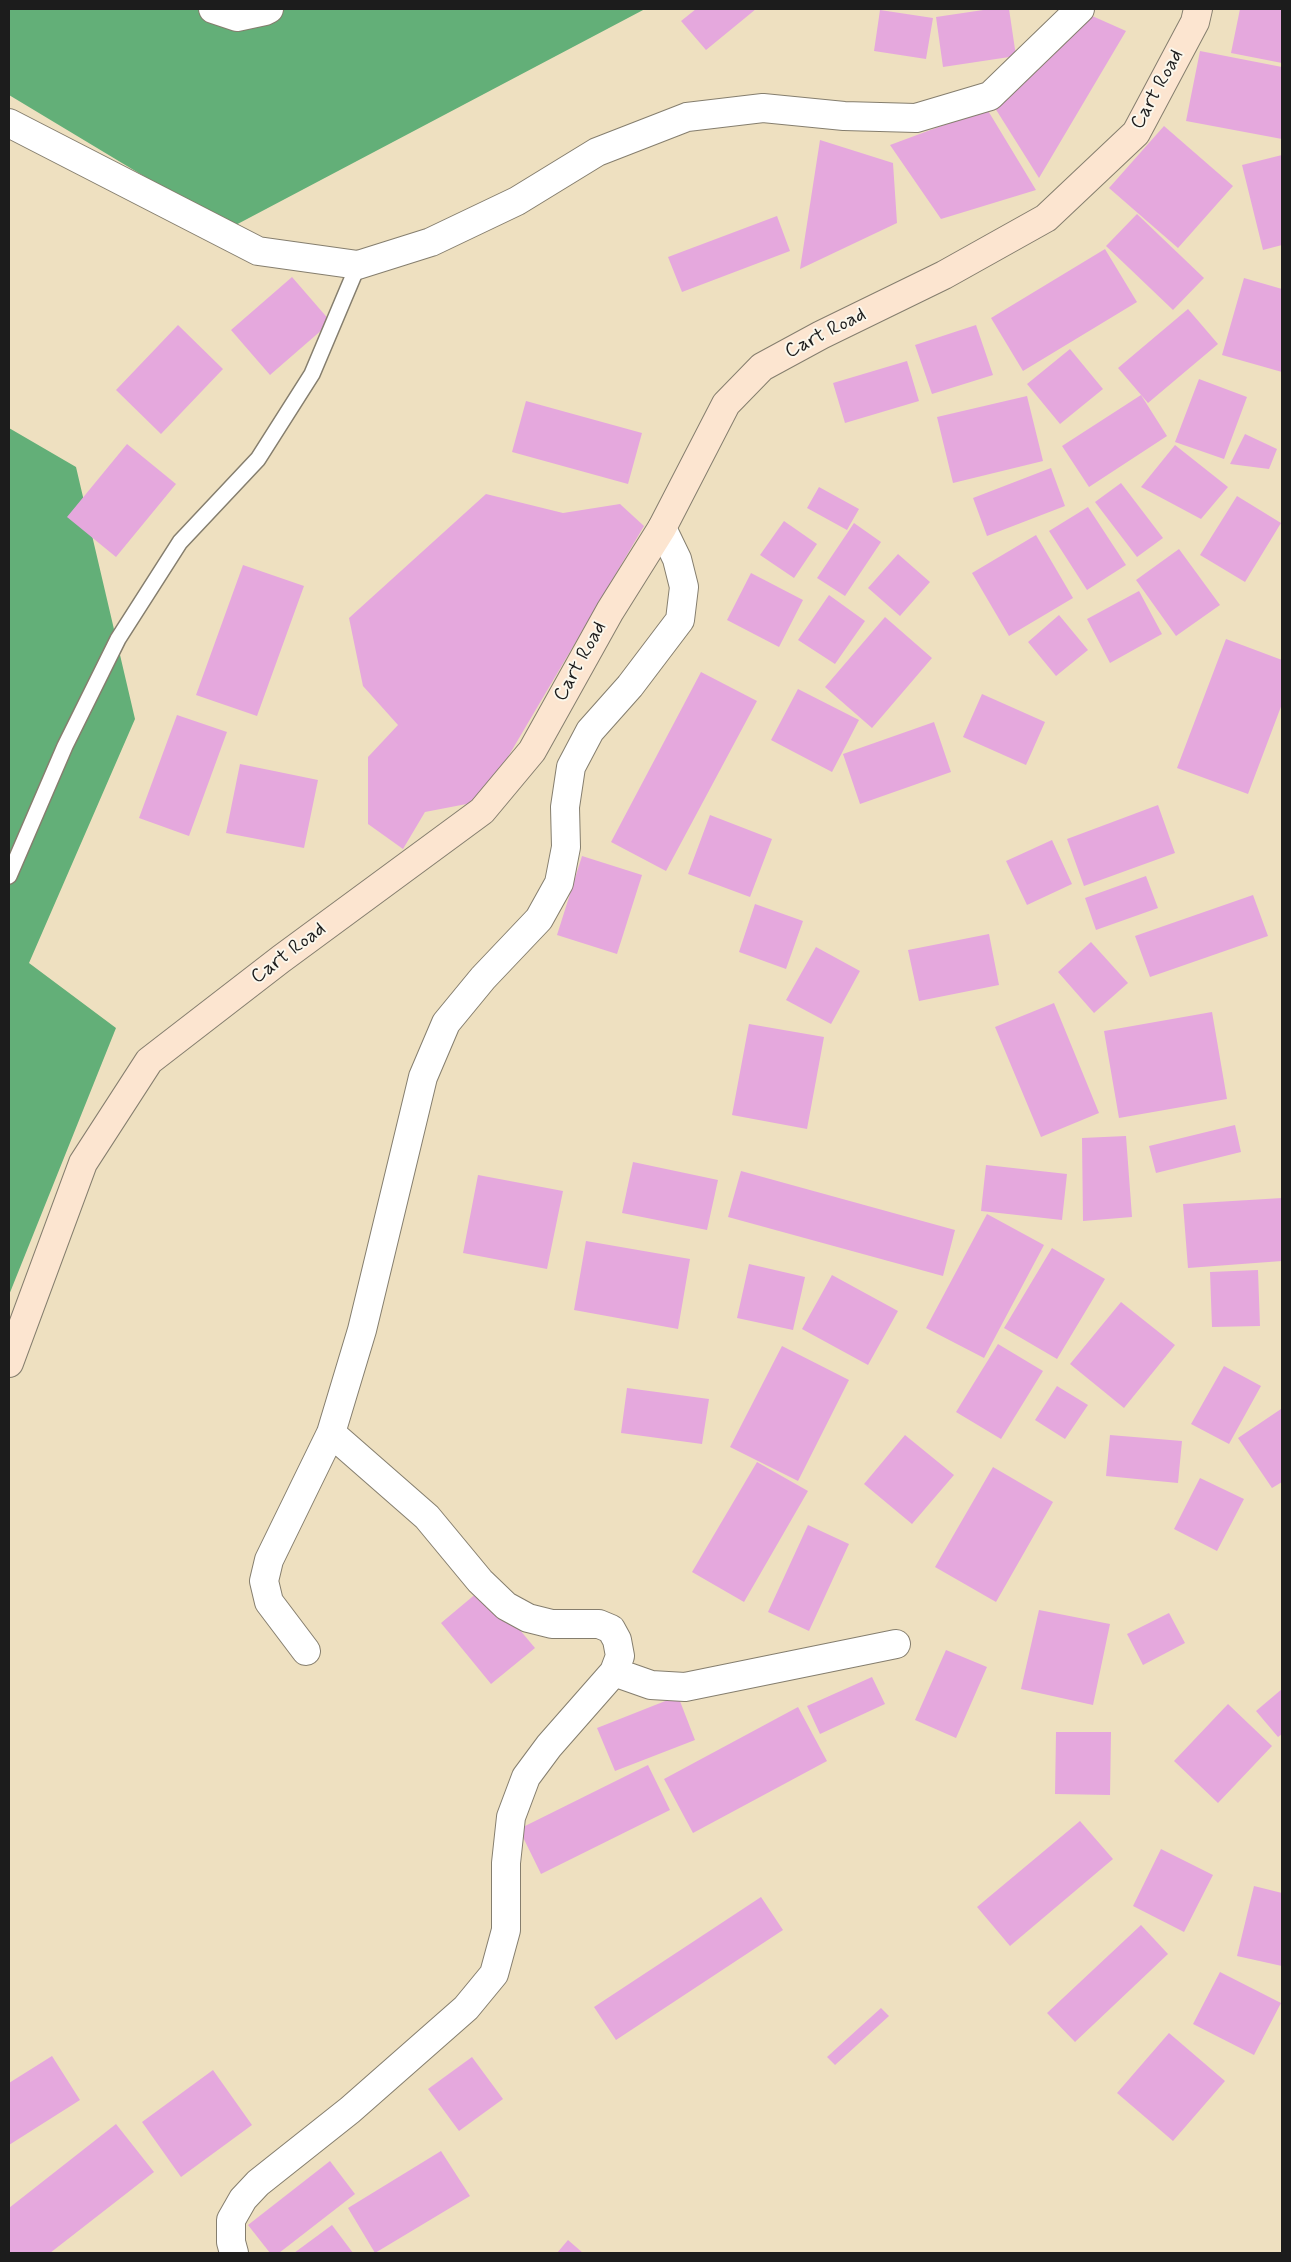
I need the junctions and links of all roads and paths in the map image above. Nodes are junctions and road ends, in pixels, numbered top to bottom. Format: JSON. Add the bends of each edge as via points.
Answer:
{"nodes":[{"id":1,"x":213,"y":9,"type":"edge"},
{"id":2,"x":268,"y":9,"type":"edge"},
{"id":3,"x":1080,"y":9,"type":"edge"},
{"id":4,"x":1198,"y":9,"type":"edge"},
{"id":5,"x":9,"y":124,"type":"edge"},
{"id":6,"x":358,"y":265,"type":"junction"},
{"id":7,"x":662,"y":528,"type":"junction"},
{"id":8,"x":9,"y":876,"type":"edge"},
{"id":9,"x":9,"y":1363,"type":"edge"},
{"id":10,"x":331,"y":1433,"type":"junction"},
{"id":11,"x":896,"y":1644,"type":"dead end"},
{"id":12,"x":306,"y":1651,"type":"dead end"},
{"id":13,"x":614,"y":1672,"type":"junction"},
{"id":14,"x":234,"y":2253,"type":"edge"}],
"edges":[{"from":1,"to":2,"type":"street","via":[[238,17]]},
{"from":3,"to":6,"type":"street","via":[[990,96],[916,118],[844,116],[763,108],[687,117],[596,152],[517,202],[431,242]]},
{"from":4,"to":7,"type":"main road","name":"Cart Road","via":[[1136,133],[1046,218],[944,275],[762,367],[726,404]]},
{"from":5,"to":6,"type":"street","via":[[258,252]]},
{"from":6,"to":8,"type":"lane","via":[[312,374],[258,459],[180,542],[118,639],[65,746]]},
{"from":7,"to":9,"type":"main road","name":"Cart Road","via":[[610,611],[532,751],[482,811],[149,1061],[83,1163]]},
{"from":7,"to":10,"type":"street","via":[[677,559],[684,587],[680,620],[630,686],[590,731],[571,766],[565,806],[566,847],[558,883],[539,919],[446,1023],[423,1077],[362,1330]]},
{"from":10,"to":12,"type":"street","via":[[269,1560],[264,1581],[269,1602]]},
{"from":10,"to":13,"type":"street","via":[[427,1518],[480,1581],[506,1606],[528,1618],[552,1624],[599,1624],[611,1629],[618,1640],[620,1656]]},
{"from":11,"to":13,"type":"street","via":[[685,1687],[651,1685]]},
{"from":13,"to":14,"type":"street","via":[[526,1777],[510,1817],[506,1930],[494,1974],[466,2008],[350,2110],[248,2193],[231,2220]]}]}
